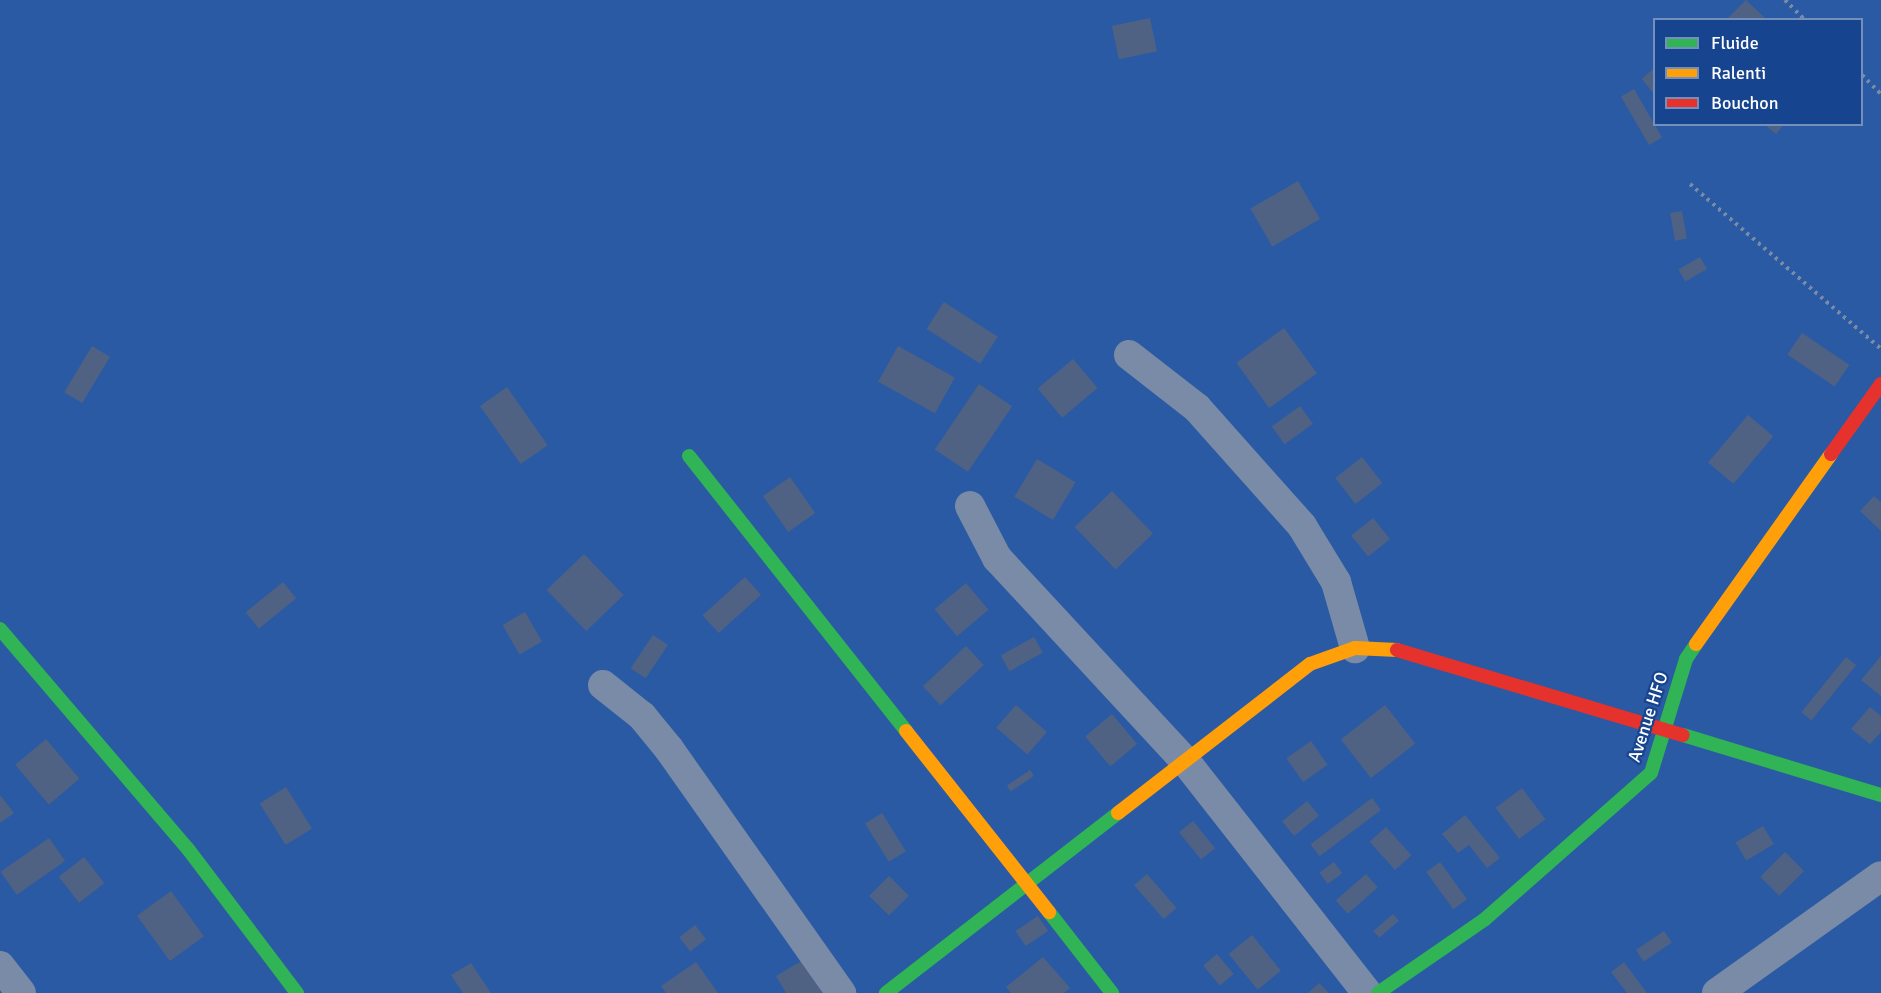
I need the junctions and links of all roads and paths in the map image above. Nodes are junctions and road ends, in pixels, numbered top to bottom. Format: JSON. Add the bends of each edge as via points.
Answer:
{"nodes":[{"id":1,"x":1785,"y":0,"type":"edge"},
{"id":2,"x":1803,"y":18,"type":"edge"},
{"id":3,"x":1863,"y":76,"type":"edge"},
{"id":4,"x":1881,"y":94,"type":"edge"},
{"id":5,"x":1690,"y":184,"type":"dead end"},
{"id":6,"x":1881,"y":349,"type":"edge"},
{"id":7,"x":1129,"y":355,"type":"dead end"},
{"id":8,"x":1881,"y":385,"type":"edge"},
{"id":9,"x":689,"y":456,"type":"dead end"},
{"id":10,"x":970,"y":506,"type":"dead end"},
{"id":11,"x":0,"y":629,"type":"edge"},
{"id":12,"x":1355,"y":648,"type":"junction"},
{"id":13,"x":603,"y":685,"type":"dead end"},
{"id":14,"x":1666,"y":732,"type":"junction"},
{"id":15,"x":1186,"y":762,"type":"junction"},
{"id":16,"x":1881,"y":795,"type":"edge"},
{"id":17,"x":1881,"y":876,"type":"edge"},
{"id":18,"x":1029,"y":885,"type":"junction"},
{"id":19,"x":0,"y":966,"type":"edge"},
{"id":20,"x":21,"y":993,"type":"edge"},
{"id":21,"x":297,"y":993,"type":"edge"},
{"id":22,"x":841,"y":993,"type":"edge"},
{"id":23,"x":886,"y":993,"type":"edge"},
{"id":24,"x":1112,"y":993,"type":"edge"},
{"id":25,"x":1367,"y":993,"type":"edge"},
{"id":26,"x":1378,"y":993,"type":"edge"},
{"id":27,"x":1717,"y":993,"type":"edge"}],
"edges":[{"from":1,"to":2,"type":"path"},
{"from":3,"to":4,"type":"path"},
{"from":5,"to":6,"type":"path"},
{"from":7,"to":12,"type":"street","via":[[1197,408],[1302,526],[1336,582]]},
{"from":8,"to":14,"type":"street","name":"Avenue HFO","via":[[1686,658]]},
{"from":9,"to":18,"type":"street"},
{"from":10,"to":15,"type":"street","via":[[997,558]]},
{"from":11,"to":21,"type":"street","via":[[188,849]]},
{"from":12,"to":14,"type":"street","via":[[1399,650]]},
{"from":12,"to":15,"type":"street","via":[[1311,664]]},
{"from":13,"to":22,"type":"street","via":[[642,716],[669,749]]},
{"from":14,"to":16,"type":"street"},
{"from":14,"to":26,"type":"street","name":"Avenue HFO","via":[[1651,773],[1614,811],[1484,920]]},
{"from":15,"to":18,"type":"street"},
{"from":15,"to":25,"type":"street"},
{"from":17,"to":27,"type":"street"},
{"from":18,"to":23,"type":"street"},
{"from":18,"to":24,"type":"street"},
{"from":19,"to":20,"type":"street"}]}
